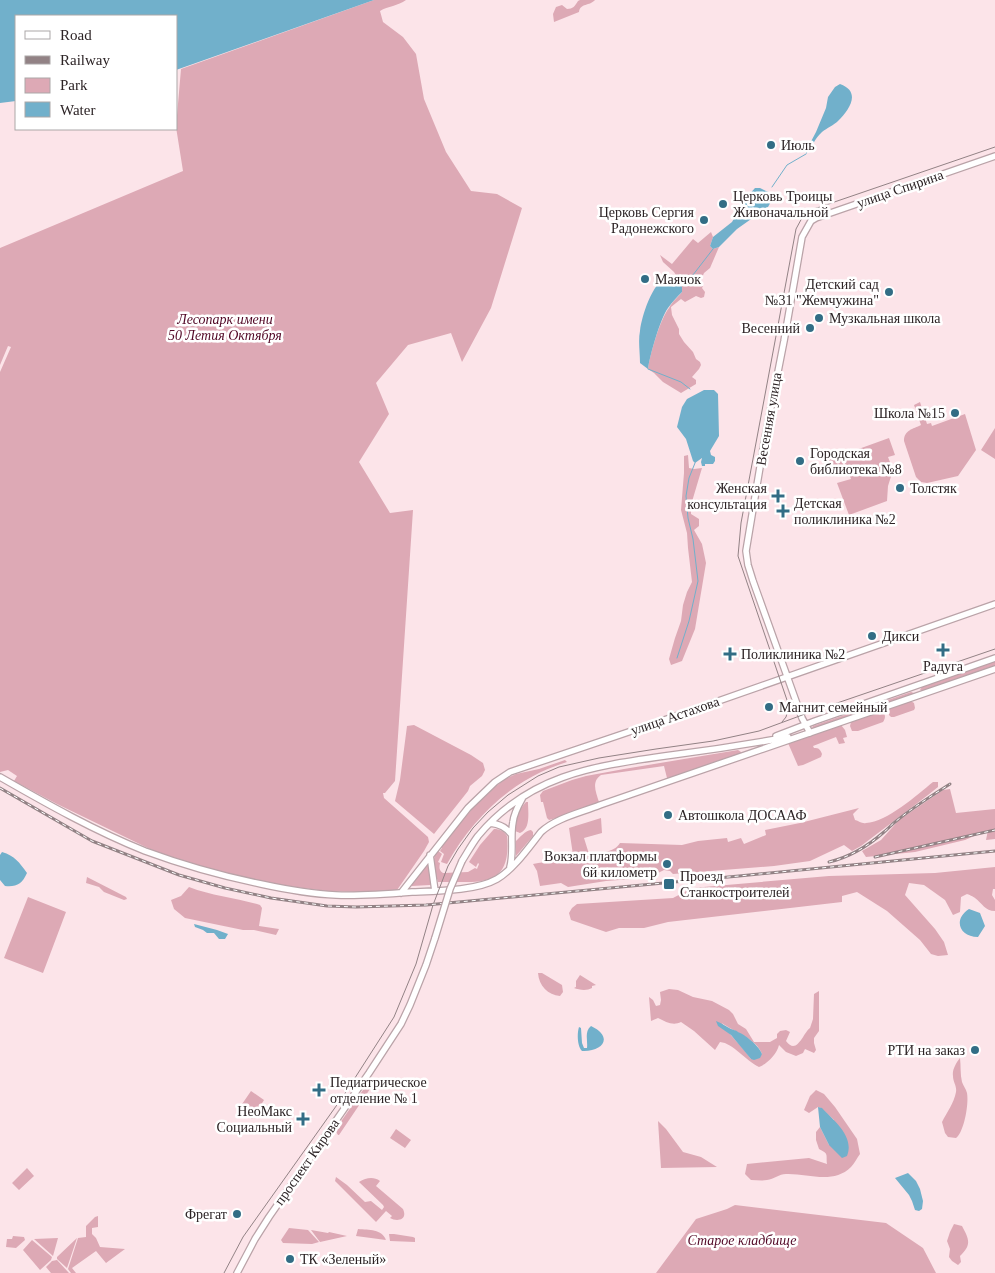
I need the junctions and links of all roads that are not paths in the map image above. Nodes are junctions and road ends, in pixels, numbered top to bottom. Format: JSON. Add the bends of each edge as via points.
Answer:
{"nodes":[{"id":1,"x":995,"y":156,"type":"edge"},
{"id":2,"x":807,"y":226,"type":"joint"},
{"id":3,"x":995,"y":604,"type":"edge"},
{"id":4,"x":995,"y":658,"type":"edge"},
{"id":5,"x":995,"y":669,"type":"edge"},
{"id":6,"x":787,"y":676,"type":"junction"},
{"id":7,"x":915,"y":686,"type":"junction"},
{"id":8,"x":918,"y":696,"type":"junction"},
{"id":9,"x":806,"y":724,"type":"junction"},
{"id":10,"x":810,"y":733,"type":"junction"},
{"id":11,"x":762,"y":742,"type":"junction"},
{"id":12,"x":0,"y":778,"type":"edge"},
{"id":13,"x":522,"y":797,"type":"junction"},
{"id":14,"x":490,"y":823,"type":"junction"},
{"id":15,"x":512,"y":835,"type":"junction"},
{"id":16,"x":430,"y":855,"type":"junction"},
{"id":17,"x":508,"y":871,"type":"junction"},
{"id":18,"x":435,"y":891,"type":"junction"},
{"id":19,"x":401,"y":893,"type":"junction"},
{"id":20,"x":237,"y":1273,"type":"edge"}],
"edges":[{"from":1,"to":2,"type":"main road","name":"улица Спирина","via":[[823,215]]},
{"from":2,"to":6,"type":"main road","name":"Весенняя улица","via":[[798,256],[746,551],[752,580]]},
{"from":3,"to":6,"type":"main road","name":"улица Астахова"},
{"from":4,"to":7,"type":"main road"},
{"from":5,"to":8,"type":"main road"},
{"from":6,"to":9,"type":"main road","name":"Весенняя улица"},
{"from":6,"to":16,"type":"main road","name":"улица Астахова","via":[[510,772],[468,808]]},
{"from":7,"to":8,"type":"main road"},
{"from":7,"to":9,"type":"main road"},
{"from":8,"to":10,"type":"main road"},
{"from":9,"to":10,"type":"main road","name":"Весенняя улица"},
{"from":9,"to":11,"type":"main road"},
{"from":10,"to":11,"type":"main road"},
{"from":10,"to":17,"type":"main road","via":[[556,821],[541,832]]},
{"from":11,"to":13,"type":"main road","via":[[594,768],[556,778]]},
{"from":12,"to":19,"type":"main road","via":[[145,851],[224,876],[336,895]]},
{"from":13,"to":14,"type":"main road"},
{"from":13,"to":15,"type":"main road","via":[[514,814]]},
{"from":14,"to":15,"type":"main road","via":[[502,826]]},
{"from":14,"to":20,"type":"main road","name":"проспект Кирова","bridge":true,"via":[[462,861],[420,981],[401,1024],[265,1223]]},
{"from":15,"to":17,"type":"main road","via":[[513,850]]},
{"from":16,"to":18,"type":"main road"},
{"from":16,"to":19,"type":"main road","name":"улица Астахова"},
{"from":17,"to":18,"type":"main road","via":[[484,884]]},
{"from":18,"to":19,"type":"main road"}]}
